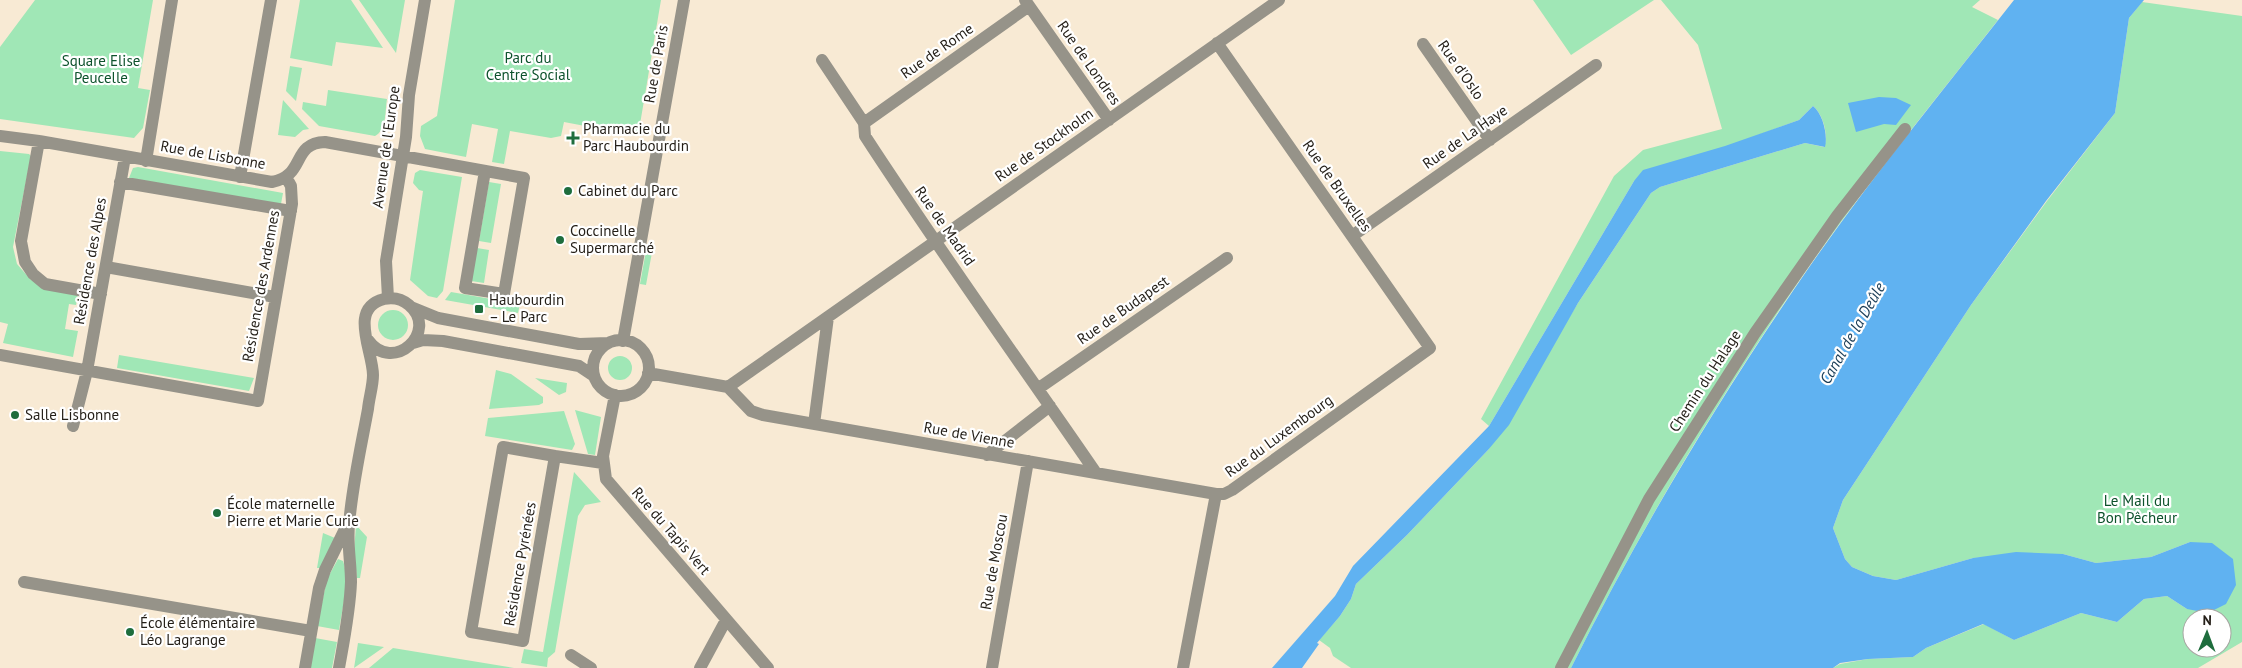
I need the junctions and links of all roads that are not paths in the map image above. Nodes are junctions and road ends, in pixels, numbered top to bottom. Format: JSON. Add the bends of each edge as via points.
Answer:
{"nodes":[{"id":1,"x":172,"y":0,"type":"edge"},
{"id":2,"x":271,"y":0,"type":"edge"},
{"id":3,"x":426,"y":0,"type":"edge"},
{"id":4,"x":684,"y":0,"type":"edge"},
{"id":5,"x":1279,"y":0,"type":"edge"},
{"id":6,"x":1027,"y":3,"type":"edge"},
{"id":7,"x":1217,"y":43,"type":"junction"},
{"id":8,"x":1423,"y":44,"type":"dead end"},
{"id":9,"x":822,"y":60,"type":"dead end"},
{"id":10,"x":1596,"y":65,"type":"dead end"},
{"id":11,"x":1109,"y":120,"type":"junction"},
{"id":12,"x":864,"y":122,"type":"junction"},
{"id":13,"x":1905,"y":129,"type":"dead end"},
{"id":14,"x":0,"y":136,"type":"edge"},
{"id":15,"x":1490,"y":140,"type":"junction"},
{"id":16,"x":39,"y":141,"type":"junction"},
{"id":17,"x":403,"y":156,"type":"junction"},
{"id":18,"x":125,"y":157,"type":"junction"},
{"id":19,"x":146,"y":161,"type":"junction"},
{"id":20,"x":484,"y":171,"type":"junction"},
{"id":21,"x":240,"y":177,"type":"junction"},
{"id":22,"x":286,"y":177,"type":"junction"},
{"id":23,"x":120,"y":182,"type":"junction"},
{"id":24,"x":291,"y":211,"type":"junction"},
{"id":25,"x":1352,"y":236,"type":"junction"},
{"id":26,"x":935,"y":242,"type":"junction"},
{"id":27,"x":1227,"y":258,"type":"dead end"},
{"id":28,"x":106,"y":267,"type":"junction"},
{"id":29,"x":101,"y":294,"type":"junction"},
{"id":30,"x":275,"y":297,"type":"junction"},
{"id":31,"x":388,"y":298,"type":"junction"},
{"id":32,"x":411,"y":306,"type":"junction"},
{"id":33,"x":828,"y":317,"type":"junction"},
{"id":34,"x":368,"y":340,"type":"junction"},
{"id":35,"x":623,"y":341,"type":"junction"},
{"id":36,"x":413,"y":343,"type":"junction"},
{"id":37,"x":608,"y":343,"type":"junction"},
{"id":38,"x":1430,"y":348,"type":"joint"},
{"id":39,"x":394,"y":353,"type":"junction"},
{"id":40,"x":0,"y":356,"type":"edge"},
{"id":41,"x":87,"y":371,"type":"junction"},
{"id":42,"x":648,"y":373,"type":"junction"},
{"id":43,"x":373,"y":376,"type":"junction"},
{"id":44,"x":594,"y":376,"type":"junction"},
{"id":45,"x":728,"y":387,"type":"junction"},
{"id":46,"x":1039,"y":388,"type":"junction"},
{"id":47,"x":615,"y":395,"type":"junction"},
{"id":48,"x":1050,"y":406,"type":"junction"},
{"id":49,"x":814,"y":424,"type":"junction"},
{"id":50,"x":73,"y":426,"type":"dead end"},
{"id":51,"x":987,"y":455,"type":"junction"},
{"id":52,"x":555,"y":456,"type":"junction"},
{"id":53,"x":1028,"y":461,"type":"junction"},
{"id":54,"x":603,"y":463,"type":"junction"},
{"id":55,"x":1096,"y":473,"type":"junction"},
{"id":56,"x":1216,"y":494,"type":"junction"},
{"id":57,"x":350,"y":518,"type":"junction"},
{"id":58,"x":24,"y":582,"type":"dead end"},
{"id":59,"x":726,"y":620,"type":"junction"},
{"id":60,"x":312,"y":631,"type":"junction"},
{"id":61,"x":571,"y":655,"type":"dead end"},
{"id":62,"x":996,"y":667,"type":"edge"},
{"id":63,"x":305,"y":668,"type":"edge"},
{"id":64,"x":339,"y":668,"type":"edge"},
{"id":65,"x":591,"y":668,"type":"edge"},
{"id":66,"x":700,"y":668,"type":"edge"},
{"id":67,"x":768,"y":668,"type":"edge"},
{"id":68,"x":1183,"y":668,"type":"edge"},
{"id":69,"x":1561,"y":668,"type":"edge"}],
"edges":[{"from":1,"to":19,"type":"street"},
{"from":2,"to":21,"type":"street"},
{"from":3,"to":17,"type":"street","name":"Avenue de l'Europe","via":[[409,95]]},
{"from":4,"to":35,"type":"street","name":"Rue de Paris"},
{"from":5,"to":7,"type":"street","name":"Rue de Stockholm"},
{"from":6,"to":11,"type":"street","name":"Rue de Londres"},
{"from":6,"to":12,"type":"street","name":"Rue de Rome"},
{"from":7,"to":11,"type":"street","name":"Rue de Stockholm"},
{"from":7,"to":25,"type":"street","name":"Rue de Bruxelles"},
{"from":8,"to":15,"type":"street","name":"Rue d'Oslo"},
{"from":9,"to":12,"type":"street","name":"Rue de Madrid"},
{"from":10,"to":15,"type":"street","name":"Rue de La Haye"},
{"from":11,"to":26,"type":"street","name":"Rue de Stockholm"},
{"from":12,"to":26,"type":"street","name":"Rue de Madrid","via":[[865,136]]},
{"from":13,"to":69,"type":"street","name":"Chemin du Halage","via":[[1837,216],[1754,333],[1659,482]]},
{"from":14,"to":16,"type":"street","name":"Rue de Lisbonne"},
{"from":15,"to":25,"type":"street","name":"Rue de La Haye"},
{"from":16,"to":18,"type":"street","name":"Rue de Lisbonne"},
{"from":16,"to":29,"type":"street","via":[[21,241],[25,262],[45,284]]},
{"from":17,"to":20,"type":"street"},
{"from":17,"to":22,"type":"street","via":[[325,142],[312,143],[303,150]]},
{"from":17,"to":31,"type":"street","name":"Avenue de l'Europe","via":[[386,261]]},
{"from":18,"to":19,"type":"street","name":"Rue de Lisbonne"},
{"from":18,"to":23,"type":"street","name":"Résidence des Alpes"},
{"from":19,"to":21,"type":"street","name":"Rue de Lisbonne"},
{"from":20,"to":20,"type":"street","via":[[465,288],[504,294],[524,178]]},
{"from":21,"to":22,"type":"street","name":"Rue de Lisbonne","via":[[272,182]]},
{"from":22,"to":24,"type":"street","name":"Résidence des Ardennes","via":[[293,194]]},
{"from":23,"to":24,"type":"street"},
{"from":23,"to":28,"type":"street","name":"Résidence des Alpes"},
{"from":24,"to":30,"type":"street","name":"Résidence des Ardennes"},
{"from":25,"to":38,"type":"street","name":"Rue de Bruxelles"},
{"from":26,"to":33,"type":"street","name":"Rue de Stockholm"},
{"from":26,"to":46,"type":"street","name":"Rue de Madrid"},
{"from":27,"to":46,"type":"street","name":"Rue de Budapest"},
{"from":28,"to":29,"type":"street","name":"Résidence des Alpes"},
{"from":28,"to":30,"type":"street"},
{"from":29,"to":41,"type":"street","name":"Résidence des Alpes"},
{"from":30,"to":41,"type":"street","name":"Résidence des Ardennes","via":[[258,401]]},
{"from":31,"to":32,"type":"street","via":[[400,299]]},
{"from":31,"to":34,"type":"street","via":[[367,312],[363,324]]},
{"from":32,"to":36,"type":"street","via":[[419,322]]},
{"from":32,"to":37,"type":"street","via":[[438,318],[579,344]]},
{"from":33,"to":45,"type":"street","name":"Rue de Stockholm"},
{"from":33,"to":49,"type":"street"},
{"from":34,"to":39,"type":"street","via":[[379,350]]},
{"from":34,"to":43,"type":"street"},
{"from":35,"to":37,"type":"street"},
{"from":35,"to":42,"type":"street","via":[[634,344],[643,352],[648,362]]},
{"from":36,"to":39,"type":"street"},
{"from":36,"to":44,"type":"street","via":[[443,341],[579,366]]},
{"from":37,"to":44,"type":"street","via":[[594,358]]},
{"from":38,"to":56,"type":"street","name":"Rue du Luxembourg","via":[[1232,490]]},
{"from":39,"to":43,"type":"street"},
{"from":40,"to":41,"type":"street"},
{"from":41,"to":50,"type":"street","name":"Résidence des Alpes"},
{"from":42,"to":45,"type":"street"},
{"from":42,"to":47,"type":"street","via":[[644,384],[635,392]]},
{"from":43,"to":57,"type":"street"},
{"from":44,"to":47,"type":"street","via":[[602,388]]},
{"from":45,"to":49,"type":"street","name":"Rue de Vienne","via":[[751,411]]},
{"from":46,"to":48,"type":"street","name":"Rue de Madrid"},
{"from":47,"to":54,"type":"street","name":"Rue du Tapis Vert"},
{"from":48,"to":51,"type":"street"},
{"from":48,"to":55,"type":"street","name":"Rue de Madrid"},
{"from":49,"to":51,"type":"street","name":"Rue de Vienne"},
{"from":51,"to":53,"type":"street","name":"Rue de Vienne"},
{"from":52,"to":52,"type":"street","name":"Résidence Pyrénées","via":[[503,447],[471,632],[524,641]]},
{"from":52,"to":54,"type":"street"},
{"from":53,"to":55,"type":"street","name":"Rue de Vienne"},
{"from":53,"to":62,"type":"street","name":"Rue de Moscou"},
{"from":54,"to":59,"type":"street","name":"Rue du Tapis Vert","via":[[610,485]]},
{"from":55,"to":56,"type":"street","name":"Rue de Vienne"},
{"from":56,"to":68,"type":"street","name":"Rue du Luxembourg"},
{"from":57,"to":60,"type":"street","via":[[322,580]]},
{"from":57,"to":64,"type":"street","via":[[350,589]]},
{"from":58,"to":60,"type":"street"},
{"from":59,"to":66,"type":"street"},
{"from":59,"to":67,"type":"street","name":"Rue du Tapis Vert"},
{"from":60,"to":63,"type":"street"},
{"from":61,"to":65,"type":"street"}]}
